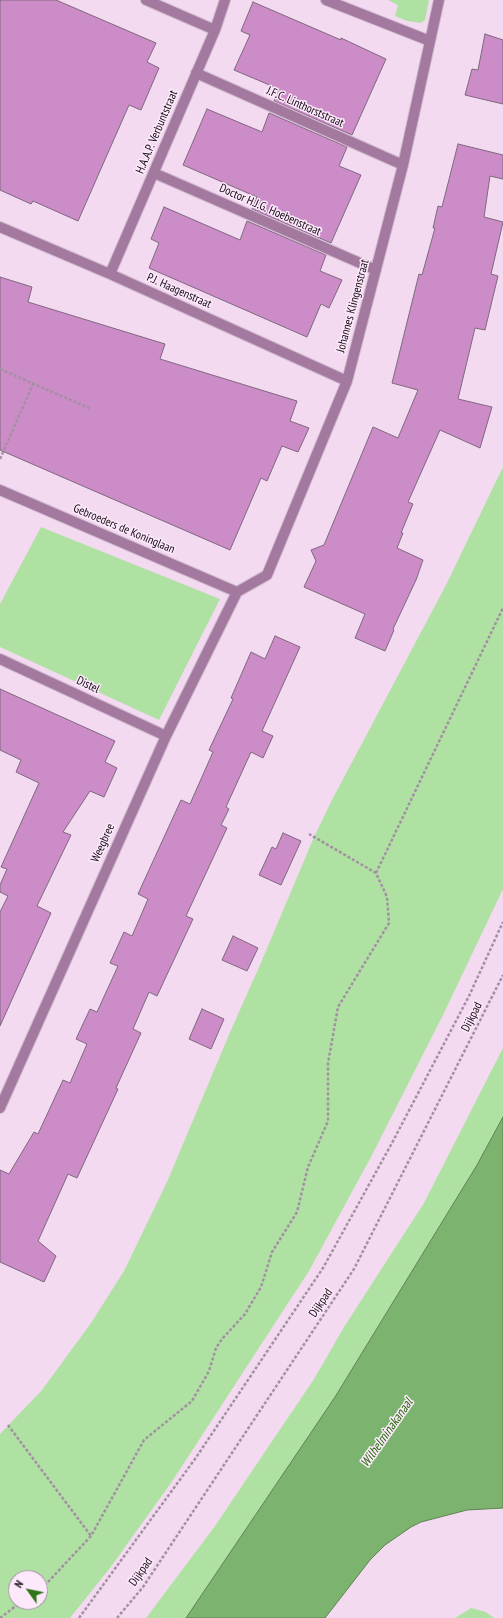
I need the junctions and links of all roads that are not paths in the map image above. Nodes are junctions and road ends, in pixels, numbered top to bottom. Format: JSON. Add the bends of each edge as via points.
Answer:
{"nodes":[{"id":1,"x":146,"y":0,"type":"edge"},
{"id":2,"x":225,"y":0,"type":"edge"},
{"id":3,"x":326,"y":0,"type":"edge"},
{"id":4,"x":439,"y":0,"type":"edge"},
{"id":5,"x":215,"y":30,"type":"junction"},
{"id":6,"x":430,"y":41,"type":"junction"},
{"id":7,"x":196,"y":73,"type":"junction"},
{"id":8,"x":403,"y":166,"type":"junction"},
{"id":9,"x":154,"y":173,"type":"junction"},
{"id":10,"x":0,"y":226,"type":"edge"},
{"id":11,"x":376,"y":270,"type":"junction"},
{"id":12,"x":110,"y":274,"type":"junction"},
{"id":13,"x":347,"y":381,"type":"junction"},
{"id":14,"x":0,"y":490,"type":"edge"},
{"id":15,"x":237,"y":592,"type":"junction"},
{"id":16,"x":0,"y":659,"type":"edge"},
{"id":17,"x":166,"y":736,"type":"junction"},
{"id":18,"x":0,"y":1108,"type":"edge"}],
"edges":[{"from":1,"to":5,"type":"street"},
{"from":2,"to":5,"type":"street","name":"H.A.A.P. Verbuntstraat"},
{"from":3,"to":6,"type":"street"},
{"from":4,"to":6,"type":"street","name":"Johannes Klingenstraat"},
{"from":5,"to":7,"type":"street","name":"H.A.A.P. Verbuntstraat"},
{"from":6,"to":8,"type":"street","name":"Johannes Klingenstraat"},
{"from":7,"to":8,"type":"street","name":"J.F.C. Linthorststraat"},
{"from":7,"to":9,"type":"street","name":"H.A.A.P. Verbuntstraat"},
{"from":8,"to":11,"type":"street","name":"Johannes Klingenstraat"},
{"from":9,"to":11,"type":"street","name":"Doctor H.J.G. Hoebenstraat"},
{"from":9,"to":12,"type":"street","name":"H.A.A.P. Verbuntstraat"},
{"from":10,"to":12,"type":"street","name":"P.J. Haagenstraat"},
{"from":11,"to":13,"type":"street","name":"Johannes Klingenstraat"},
{"from":12,"to":13,"type":"street","name":"P.J. Haagenstraat"},
{"from":13,"to":15,"type":"street","name":"Johannes Klingenstraat","via":[[267,575]]},
{"from":14,"to":15,"type":"street","name":"Gebroeders de Koninglaan"},
{"from":15,"to":17,"type":"street","name":"Weegbree"},
{"from":16,"to":17,"type":"street","name":"Distel"},
{"from":17,"to":18,"type":"street","name":"Weegbree"}]}
